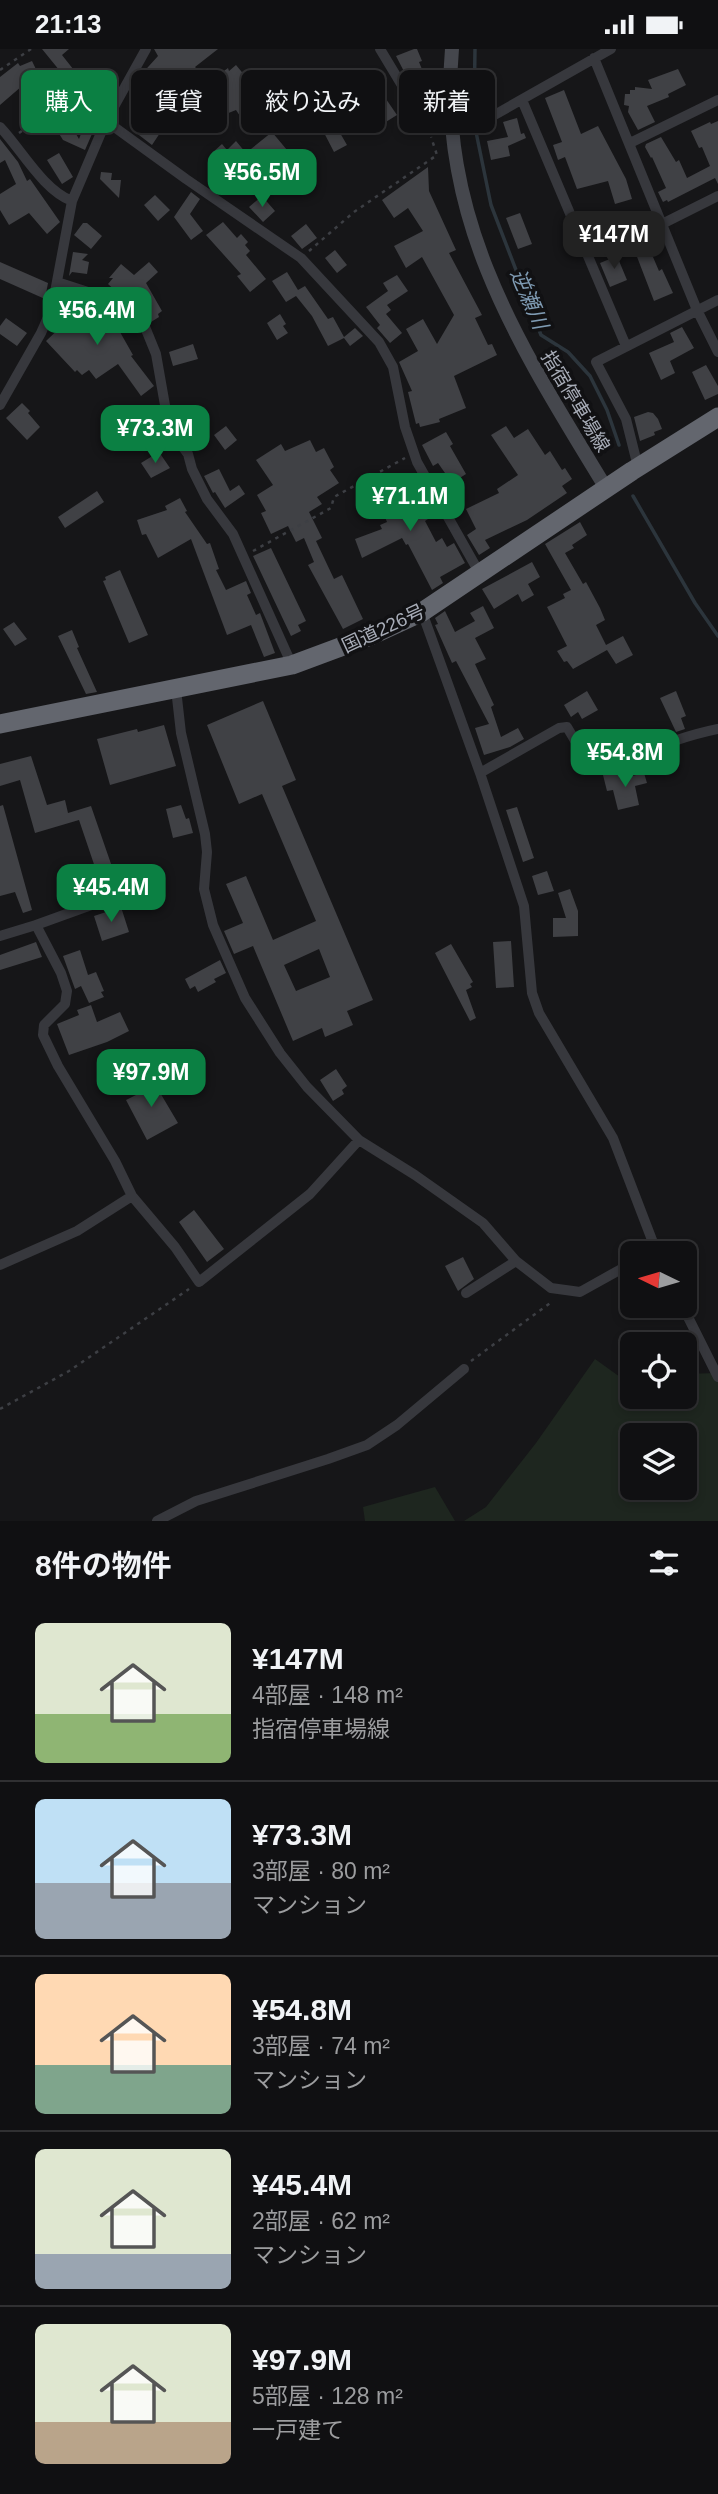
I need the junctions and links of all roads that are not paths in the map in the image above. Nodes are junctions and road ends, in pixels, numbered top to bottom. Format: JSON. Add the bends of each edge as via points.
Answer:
{"nodes":[{"id":1,"x":146,"y":49,"type":"edge"},
{"id":2,"x":380,"y":49,"type":"edge"},
{"id":3,"x":452,"y":49,"type":"edge"},
{"id":4,"x":611,"y":49,"type":"edge"},
{"id":5,"x":594,"y":58,"type":"junction"},
{"id":6,"x":452,"y":70,"type":"edge"},
{"id":7,"x":399,"y":80,"type":"edge"},
{"id":8,"x":522,"y":100,"type":"junction"},
{"id":9,"x":718,"y":100,"type":"edge"},
{"id":10,"x":117,"y":101,"type":"edge"},
{"id":11,"x":495,"y":116,"type":"edge"},
{"id":12,"x":0,"y":127,"type":"edge"},
{"id":13,"x":117,"y":129,"type":"edge"},
{"id":14,"x":101,"y":133,"type":"edge"},
{"id":15,"x":454,"y":133,"type":"edge"},
{"id":16,"x":630,"y":143,"type":"junction"},
{"id":17,"x":718,"y":196,"type":"edge"},
{"id":18,"x":72,"y":201,"type":"junction"},
{"id":19,"x":662,"y":224,"type":"junction"},
{"id":20,"x":57,"y":282,"type":"junction"},
{"id":21,"x":718,"y":300,"type":"edge"},
{"id":22,"x":697,"y":310,"type":"junction"},
{"id":23,"x":625,"y":346,"type":"junction"},
{"id":24,"x":718,"y":352,"type":"edge"},
{"id":25,"x":0,"y":405,"type":"edge"},
{"id":26,"x":718,"y":417,"type":"edge"},
{"id":27,"x":638,"y":467,"type":"junction"},
{"id":28,"x":606,"y":488,"type":"junction"},
{"id":29,"x":480,"y":574,"type":"junction"},
{"id":30,"x":422,"y":612,"type":"junction"},
{"id":31,"x":292,"y":665,"type":"junction"},
{"id":32,"x":176,"y":689,"type":"junction"},
{"id":33,"x":0,"y":724,"type":"edge"},
{"id":34,"x":718,"y":729,"type":"edge"},
{"id":35,"x":480,"y":773,"type":"junction"},
{"id":36,"x":119,"y":895,"type":"dead end"},
{"id":37,"x":36,"y":925,"type":"junction"},
{"id":38,"x":0,"y":936,"type":"edge"},
{"id":39,"x":359,"y":1140,"type":"junction"},
{"id":40,"x":132,"y":1196,"type":"junction"},
{"id":41,"x":650,"y":1241,"type":"edge"},
{"id":42,"x":516,"y":1261,"type":"junction"},
{"id":43,"x":0,"y":1265,"type":"edge"},
{"id":44,"x":620,"y":1270,"type":"edge"},
{"id":45,"x":466,"y":1293,"type":"dead end"},
{"id":46,"x":688,"y":1318,"type":"edge"},
{"id":47,"x":464,"y":1369,"type":"road end"},
{"id":48,"x":718,"y":1377,"type":"edge"},
{"id":49,"x":157,"y":1521,"type":"edge"}],
"edges":[{"from":1,"to":10,"type":"street"},
{"from":2,"to":7,"type":"street"},
{"from":3,"to":6,"type":"main road","name":"指宿停車場線"},
{"from":4,"to":5,"type":"street"},
{"from":5,"to":8,"type":"street"},
{"from":5,"to":16,"type":"street"},
{"from":8,"to":11,"type":"street"},
{"from":8,"to":23,"type":"street"},
{"from":9,"to":16,"type":"street"},
{"from":12,"to":18,"type":"street","via":[[38,173]]},
{"from":13,"to":29,"type":"street","via":[[301,258],[379,342],[388,355],[414,454]]},
{"from":14,"to":18,"type":"street"},
{"from":15,"to":28,"type":"main road","name":"指宿停車場線","via":[[470,225],[497,297],[528,359]]},
{"from":16,"to":19,"type":"street"},
{"from":17,"to":19,"type":"street"},
{"from":18,"to":20,"type":"street"},
{"from":19,"to":22,"type":"street"},
{"from":20,"to":25,"type":"street","via":[[41,333]]},
{"from":20,"to":31,"type":"street","via":[[121,302],[145,327],[156,354],[169,428],[188,454],[207,499],[233,534]]},
{"from":21,"to":22,"type":"street"},
{"from":22,"to":23,"type":"street"},
{"from":22,"to":24,"type":"street"},
{"from":23,"to":27,"type":"street","via":[[596,362],[626,419]]},
{"from":26,"to":27,"type":"highway","name":"国道226号"},
{"from":27,"to":28,"type":"highway","name":"国道226号"},
{"from":28,"to":29,"type":"highway","name":"国道226号"},
{"from":29,"to":30,"type":"highway","name":"国道226号"},
{"from":30,"to":31,"type":"highway","name":"国道226号"},
{"from":30,"to":35,"type":"street"},
{"from":31,"to":32,"type":"highway","name":"国道226号"},
{"from":32,"to":33,"type":"highway","name":"国道226号"},
{"from":32,"to":39,"type":"street","via":[[181,733],[205,834],[205,894],[222,949],[245,998],[280,1053]]},
{"from":34,"to":35,"type":"street","via":[[599,769],[590,766],[572,732],[559,728]]},
{"from":35,"to":41,"type":"street","via":[[524,906],[532,993],[539,1013],[613,1138]]},
{"from":36,"to":37,"type":"street"},
{"from":37,"to":38,"type":"street"},
{"from":37,"to":40,"type":"street","via":[[67,991],[65,1004],[44,1025],[43,1035]]},
{"from":39,"to":40,"type":"street","via":[[310,1194],[200,1282]]},
{"from":39,"to":42,"type":"street","via":[[484,1223]]},
{"from":40,"to":43,"type":"street","via":[[77,1231]]},
{"from":42,"to":44,"type":"street","via":[[551,1288],[567,1291],[580,1292]]},
{"from":42,"to":45,"type":"street"},
{"from":46,"to":48,"type":"street"},
{"from":47,"to":49,"type":"street","via":[[367,1445],[196,1501]]}]}
